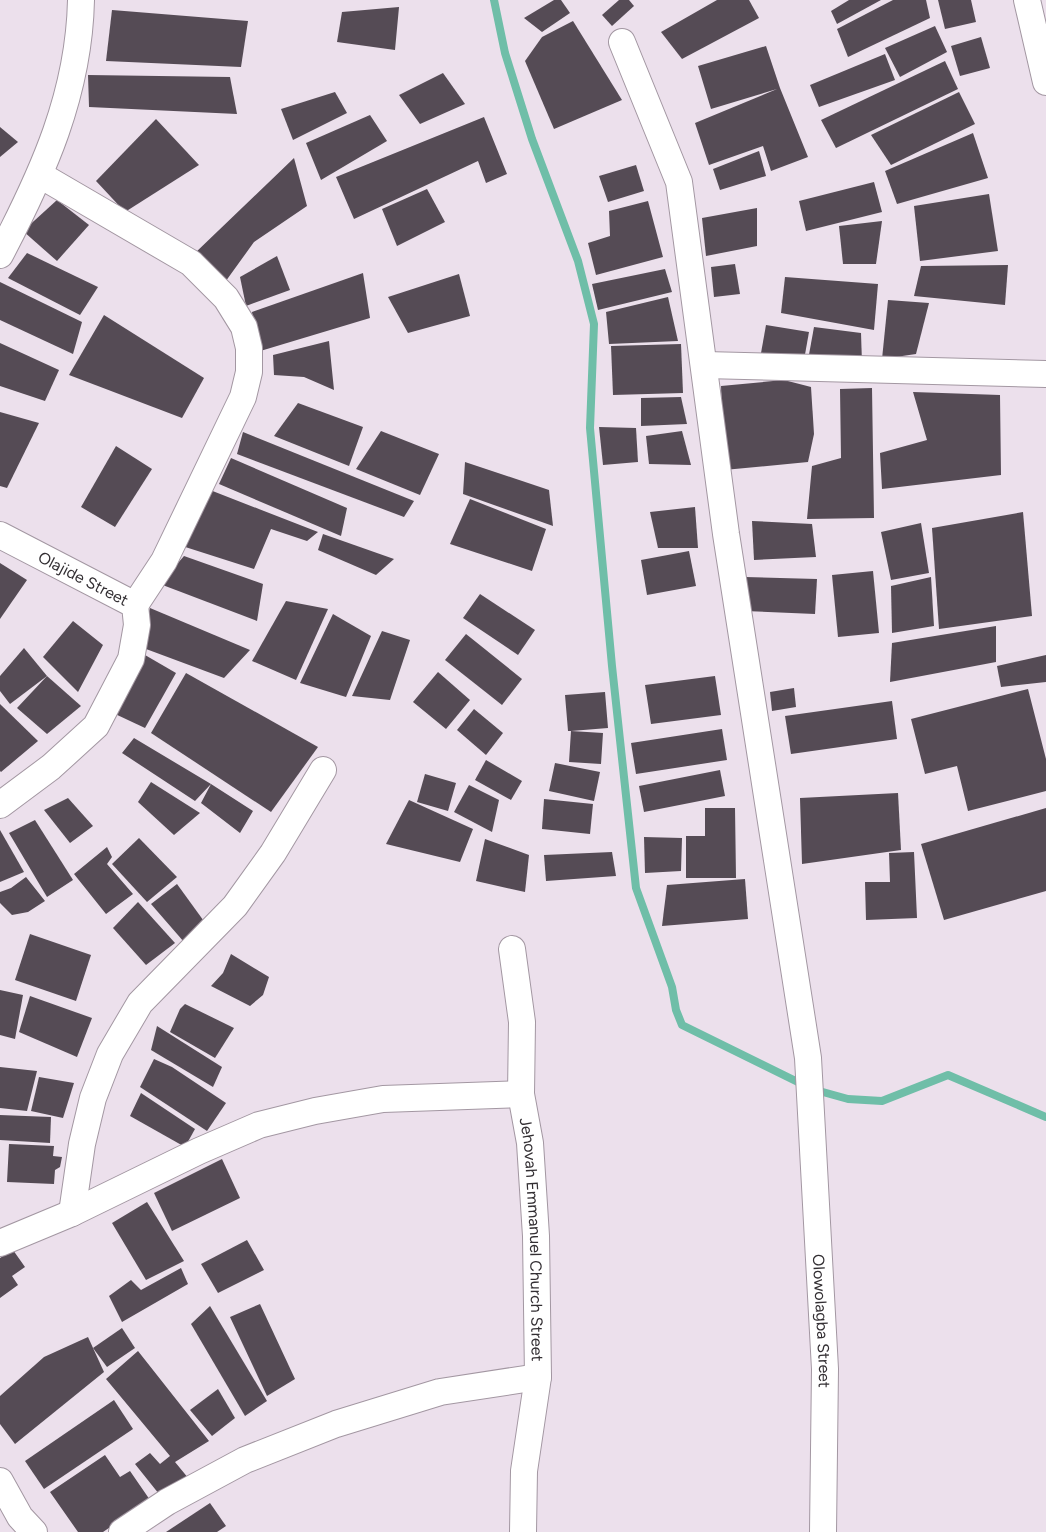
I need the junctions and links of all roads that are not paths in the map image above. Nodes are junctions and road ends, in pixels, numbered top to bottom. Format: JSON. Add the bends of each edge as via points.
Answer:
{"nodes":[{"id":1,"x":81,"y":0,"type":"edge"},
{"id":2,"x":1027,"y":0,"type":"edge"},
{"id":3,"x":622,"y":42,"type":"dead end"},
{"id":4,"x":1046,"y":82,"type":"edge"},
{"id":5,"x":40,"y":175,"type":"junction"},
{"id":6,"x":0,"y":255,"type":"edge"},
{"id":7,"x":705,"y":365,"type":"junction"},
{"id":8,"x":1046,"y":374,"type":"edge"},
{"id":9,"x":0,"y":535,"type":"edge"},
{"id":10,"x":135,"y":604,"type":"junction"},
{"id":11,"x":323,"y":770,"type":"dead end"},
{"id":12,"x":0,"y":805,"type":"edge"},
{"id":13,"x":512,"y":949,"type":"dead end"},
{"id":14,"x":522,"y":1094,"type":"junction"},
{"id":15,"x":72,"y":1213,"type":"junction"},
{"id":16,"x":0,"y":1243,"type":"edge"},
{"id":17,"x":538,"y":1377,"type":"junction"},
{"id":18,"x":0,"y":1481,"type":"edge"},
{"id":19,"x":34,"y":1532,"type":"edge"},
{"id":20,"x":122,"y":1532,"type":"edge"},
{"id":21,"x":523,"y":1532,"type":"edge"},
{"id":22,"x":823,"y":1532,"type":"edge"}],
"edges":[{"from":1,"to":5,"type":"street","via":[[71,85]]},
{"from":2,"to":4,"type":"street"},
{"from":3,"to":7,"type":"street","name":"Olowolagba Street","via":[[679,182]]},
{"from":5,"to":6,"type":"street"},
{"from":5,"to":10,"type":"street","via":[[191,263],[226,298],[244,327],[249,348],[243,397],[164,561]]},
{"from":7,"to":8,"type":"street"},
{"from":7,"to":22,"type":"street","name":"Olowolagba Street","via":[[726,534],[808,1058],[825,1369]]},
{"from":9,"to":10,"type":"street","name":"Olajide Street"},
{"from":10,"to":12,"type":"street","name":"Olajide Street","via":[[137,625],[130,659],[96,726],[51,767]]},
{"from":11,"to":15,"type":"street","via":[[273,853],[235,906],[140,1003],[110,1054],[93,1098],[82,1144]]},
{"from":13,"to":14,"type":"street","name":"Jehovah Emmanuel Church Street","via":[[522,1022]]},
{"from":14,"to":15,"type":"street","via":[[383,1100],[259,1125]]},
{"from":14,"to":17,"type":"street","name":"Jehovah Emmanuel Church Street","via":[[530,1143],[535,1224]]},
{"from":15,"to":16,"type":"street"},
{"from":17,"to":20,"type":"street","via":[[440,1392],[336,1424],[245,1460],[167,1502]]},
{"from":17,"to":21,"type":"street","name":"Jehovah Emmanuel Church Street","via":[[524,1471]]},
{"from":18,"to":19,"type":"street","via":[[20,1517]]}]}
